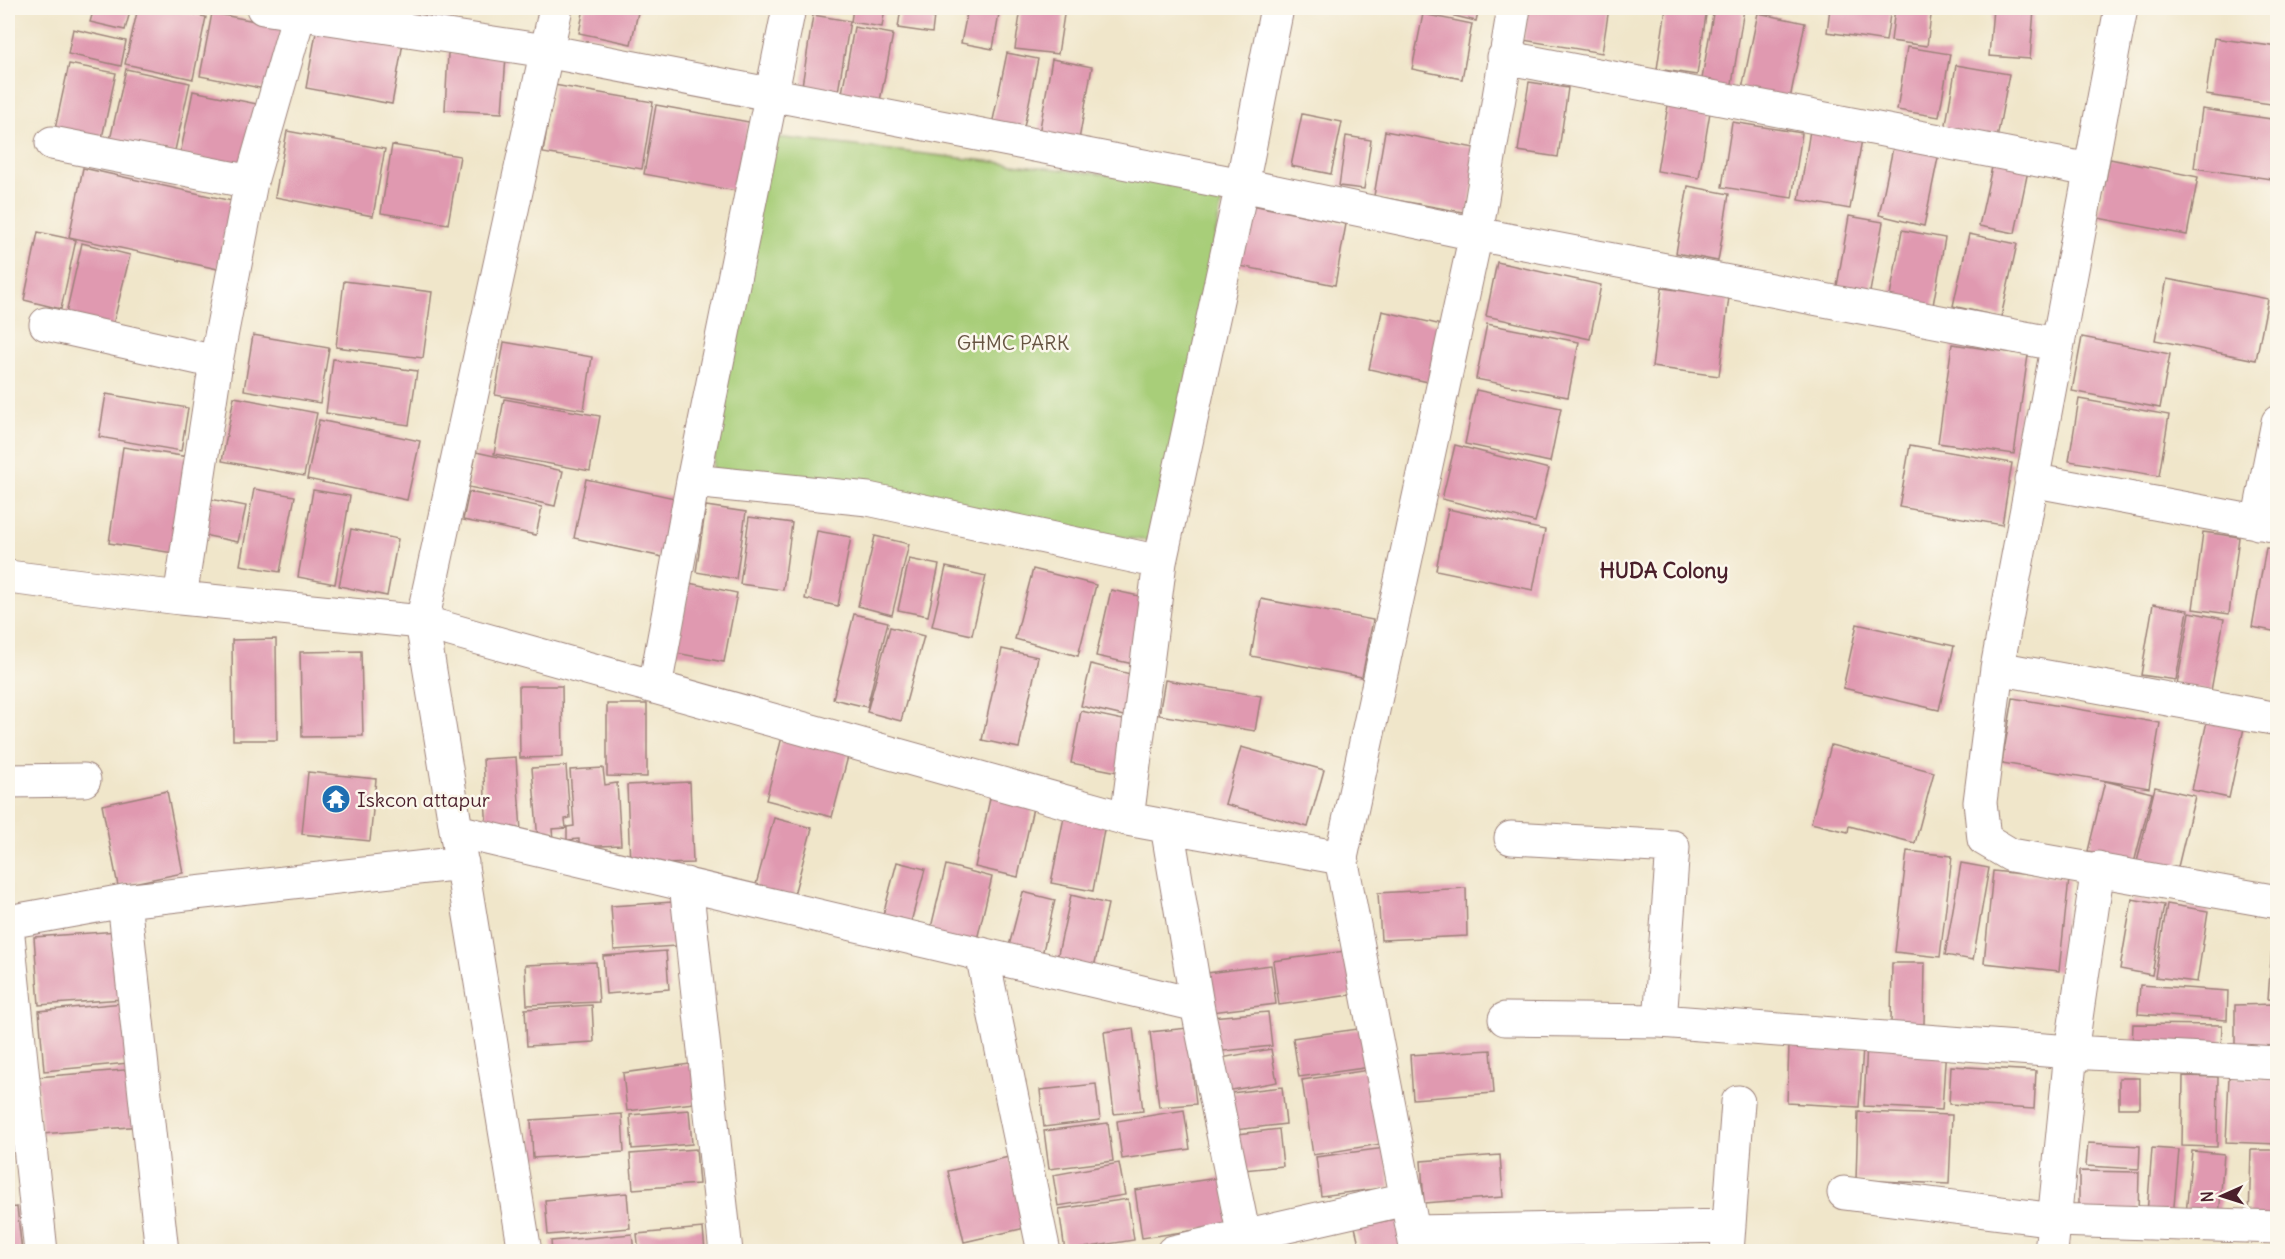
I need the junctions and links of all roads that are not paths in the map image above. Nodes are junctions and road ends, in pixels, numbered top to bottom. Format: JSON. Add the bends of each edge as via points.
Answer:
{"nodes":[{"id":1,"x":262,"y":8,"type":"edge"},
{"id":2,"x":555,"y":8,"type":"edge"},
{"id":3,"x":789,"y":8,"type":"edge"},
{"id":4,"x":1272,"y":8,"type":"edge"},
{"id":5,"x":1514,"y":8,"type":"edge"},
{"id":6,"x":2121,"y":8,"type":"edge"},
{"id":7,"x":299,"y":14,"type":"junction"},
{"id":8,"x":396,"y":17,"type":"edge"},
{"id":9,"x":546,"y":51,"type":"junction"},
{"id":10,"x":1504,"y":57,"type":"junction"},
{"id":11,"x":771,"y":94,"type":"junction"},
{"id":12,"x":52,"y":143,"type":"dead end"},
{"id":13,"x":2090,"y":170,"type":"junction"},
{"id":14,"x":251,"y":182,"type":"junction"},
{"id":15,"x":1242,"y":185,"type":"junction"},
{"id":16,"x":1476,"y":234,"type":"junction"},
{"id":17,"x":46,"y":324,"type":"dead end"},
{"id":18,"x":2056,"y":344,"type":"junction"},
{"id":19,"x":216,"y":362,"type":"junction"},
{"id":20,"x":2277,"y":422,"type":"edge"},
{"id":21,"x":2031,"y":480,"type":"junction"},
{"id":22,"x":693,"y":481,"type":"junction"},
{"id":23,"x":2268,"y":525,"type":"edge"},
{"id":24,"x":1160,"y":562,"type":"junction"},
{"id":25,"x":8,"y":576,"type":"edge"},
{"id":26,"x":180,"y":598,"type":"junction"},
{"id":27,"x":422,"y":622,"type":"junction"},
{"id":28,"x":1997,"y":668,"type":"junction"},
{"id":29,"x":655,"y":687,"type":"junction"},
{"id":30,"x":2277,"y":719,"type":"edge"},
{"id":31,"x":84,"y":780,"type":"dead end"},
{"id":32,"x":8,"y":781,"type":"edge"},
{"id":33,"x":1127,"y":819,"type":"junction"},
{"id":34,"x":1167,"y":826,"type":"junction"},
{"id":35,"x":457,"y":831,"type":"junction"},
{"id":36,"x":1511,"y":838,"type":"dead end"},
{"id":37,"x":1341,"y":858,"type":"junction"},
{"id":38,"x":462,"y":863,"type":"junction"},
{"id":39,"x":2098,"y":868,"type":"junction"},
{"id":40,"x":686,"y":884,"type":"junction"},
{"id":41,"x":124,"y":901,"type":"junction"},
{"id":42,"x":2277,"y":902,"type":"edge"},
{"id":43,"x":8,"y":922,"type":"edge"},
{"id":44,"x":8,"y":936,"type":"edge"},
{"id":45,"x":982,"y":954,"type":"junction"},
{"id":46,"x":1197,"y":1005,"type":"junction"},
{"id":47,"x":1505,"y":1019,"type":"dead end"},
{"id":48,"x":1660,"y":1022,"type":"junction"},
{"id":49,"x":2071,"y":1052,"type":"junction"},
{"id":50,"x":2277,"y":1064,"type":"edge"},
{"id":51,"x":1738,"y":1102,"type":"dead end"},
{"id":52,"x":1844,"y":1193,"type":"dead end"},
{"id":53,"x":1407,"y":1199,"type":"junction"},
{"id":54,"x":2277,"y":1227,"type":"edge"},
{"id":55,"x":2053,"y":1236,"type":"edge"},
{"id":56,"x":1244,"y":1237,"type":"junction"},
{"id":57,"x":1728,"y":1239,"type":"edge"},
{"id":58,"x":1416,"y":1242,"type":"edge"},
{"id":59,"x":41,"y":1251,"type":"edge"},
{"id":60,"x":162,"y":1251,"type":"edge"},
{"id":61,"x":525,"y":1251,"type":"edge"},
{"id":62,"x":726,"y":1251,"type":"edge"},
{"id":63,"x":1044,"y":1251,"type":"edge"},
{"id":64,"x":1173,"y":1251,"type":"edge"}],
"edges":[{"from":1,"to":7,"type":"street"},
{"from":2,"to":9,"type":"street"},
{"from":3,"to":11,"type":"street"},
{"from":4,"to":15,"type":"street"},
{"from":5,"to":10,"type":"street"},
{"from":6,"to":13,"type":"street"},
{"from":7,"to":8,"type":"street"},
{"from":7,"to":14,"type":"street"},
{"from":8,"to":9,"type":"street"},
{"from":9,"to":11,"type":"street"},
{"from":9,"to":27,"type":"street"},
{"from":10,"to":13,"type":"street"},
{"from":10,"to":16,"type":"street"},
{"from":11,"to":15,"type":"street"},
{"from":11,"to":22,"type":"street"},
{"from":12,"to":14,"type":"street"},
{"from":13,"to":18,"type":"street"},
{"from":14,"to":19,"type":"street"},
{"from":15,"to":16,"type":"street"},
{"from":15,"to":24,"type":"street"},
{"from":16,"to":18,"type":"street"},
{"from":16,"to":37,"type":"street"},
{"from":17,"to":19,"type":"street"},
{"from":18,"to":21,"type":"street"},
{"from":19,"to":26,"type":"street"},
{"from":20,"to":23,"type":"street"},
{"from":21,"to":23,"type":"street"},
{"from":21,"to":28,"type":"street"},
{"from":22,"to":24,"type":"street","via":[[868,499]]},
{"from":22,"to":29,"type":"street"},
{"from":24,"to":33,"type":"street"},
{"from":25,"to":26,"type":"street"},
{"from":26,"to":27,"type":"street"},
{"from":27,"to":29,"type":"street"},
{"from":27,"to":35,"type":"street"},
{"from":28,"to":30,"type":"street"},
{"from":28,"to":39,"type":"street","via":[[1980,802],[1984,839],[2012,855]]},
{"from":29,"to":33,"type":"street"},
{"from":31,"to":32,"type":"street"},
{"from":33,"to":34,"type":"street"},
{"from":34,"to":37,"type":"street"},
{"from":34,"to":46,"type":"street"},
{"from":35,"to":38,"type":"street"},
{"from":35,"to":40,"type":"street"},
{"from":36,"to":48,"type":"street","via":[[1673,847]]},
{"from":37,"to":53,"type":"street"},
{"from":38,"to":41,"type":"street"},
{"from":38,"to":61,"type":"street"},
{"from":39,"to":42,"type":"street"},
{"from":39,"to":49,"type":"street"},
{"from":40,"to":45,"type":"street"},
{"from":40,"to":62,"type":"street"},
{"from":41,"to":43,"type":"street"},
{"from":41,"to":60,"type":"street"},
{"from":44,"to":59,"type":"street"},
{"from":45,"to":46,"type":"street"},
{"from":45,"to":63,"type":"street"},
{"from":46,"to":56,"type":"street"},
{"from":47,"to":48,"type":"street"},
{"from":48,"to":49,"type":"street"},
{"from":49,"to":50,"type":"street"},
{"from":49,"to":55,"type":"street"},
{"from":51,"to":57,"type":"street"},
{"from":52,"to":55,"type":"street"},
{"from":53,"to":56,"type":"street"},
{"from":53,"to":58,"type":"street"},
{"from":54,"to":55,"type":"street"},
{"from":56,"to":64,"type":"street"},
{"from":57,"to":58,"type":"street"}]}
